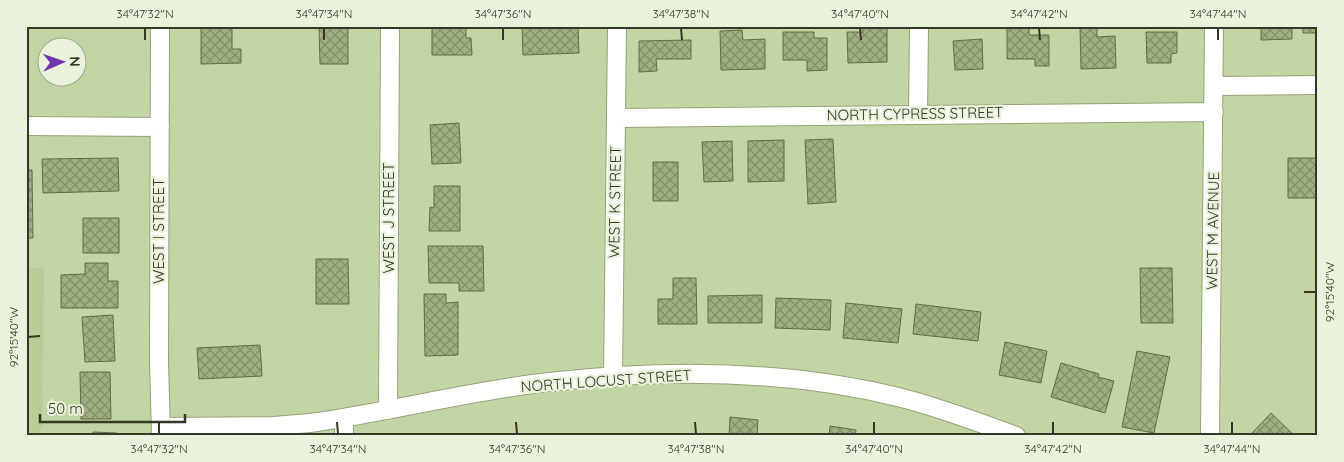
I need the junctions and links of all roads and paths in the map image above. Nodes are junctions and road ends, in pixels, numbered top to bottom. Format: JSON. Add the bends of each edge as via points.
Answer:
{"nodes":[{"id":1,"x":160,"y":26,"type":"edge"},
{"id":2,"x":390,"y":26,"type":"edge"},
{"id":3,"x":617,"y":26,"type":"edge"},
{"id":4,"x":919,"y":26,"type":"edge"},
{"id":5,"x":1214,"y":26,"type":"edge"},
{"id":6,"x":1318,"y":84,"type":"edge"},
{"id":7,"x":1214,"y":86,"type":"junction"},
{"id":8,"x":1214,"y":112,"type":"junction"},
{"id":9,"x":918,"y":114,"type":"junction"},
{"id":10,"x":616,"y":118,"type":"junction"},
{"id":11,"x":26,"y":126,"type":"edge"},
{"id":12,"x":160,"y":127,"type":"junction"},
{"id":13,"x":613,"y":378,"type":"junction"},
{"id":14,"x":388,"y":410,"type":"junction"},
{"id":15,"x":344,"y":427,"type":"edge"},
{"id":16,"x":161,"y":431,"type":"edge"},
{"id":17,"x":1016,"y":436,"type":"edge"},
{"id":18,"x":1210,"y":436,"type":"edge"}],
"edges":[{"from":1,"to":12,"type":"street","name":"WEST I STREET"},
{"from":2,"to":14,"type":"street","name":"WEST J STREET"},
{"from":3,"to":10,"type":"street","name":"WEST K STREET"},
{"from":4,"to":9,"type":"street"},
{"from":5,"to":7,"type":"street","name":"WEST M AVENUE"},
{"from":6,"to":7,"type":"street"},
{"from":7,"to":8,"type":"street","name":"WEST M AVENUE"},
{"from":8,"to":9,"type":"street","name":"NORTH CYPRESS STREET"},
{"from":8,"to":18,"type":"street","name":"WEST M AVENUE"},
{"from":9,"to":10,"type":"street","name":"NORTH CYPRESS STREET"},
{"from":10,"to":13,"type":"street","name":"WEST K STREET"},
{"from":11,"to":12,"type":"street"},
{"from":12,"to":16,"type":"street","name":"WEST I STREET"},
{"from":13,"to":14,"type":"street","name":"NORTH LOCUST STREET","via":[[513,387]]},
{"from":13,"to":17,"type":"street","name":"NORTH LOCUST STREET","via":[[755,375],[827,384],[938,408]]},
{"from":14,"to":15,"type":"street","name":"NORTH LOCUST STREET"},
{"from":15,"to":16,"type":"street","name":"NORTH LOCUST STREET","via":[[274,426]]}]}
